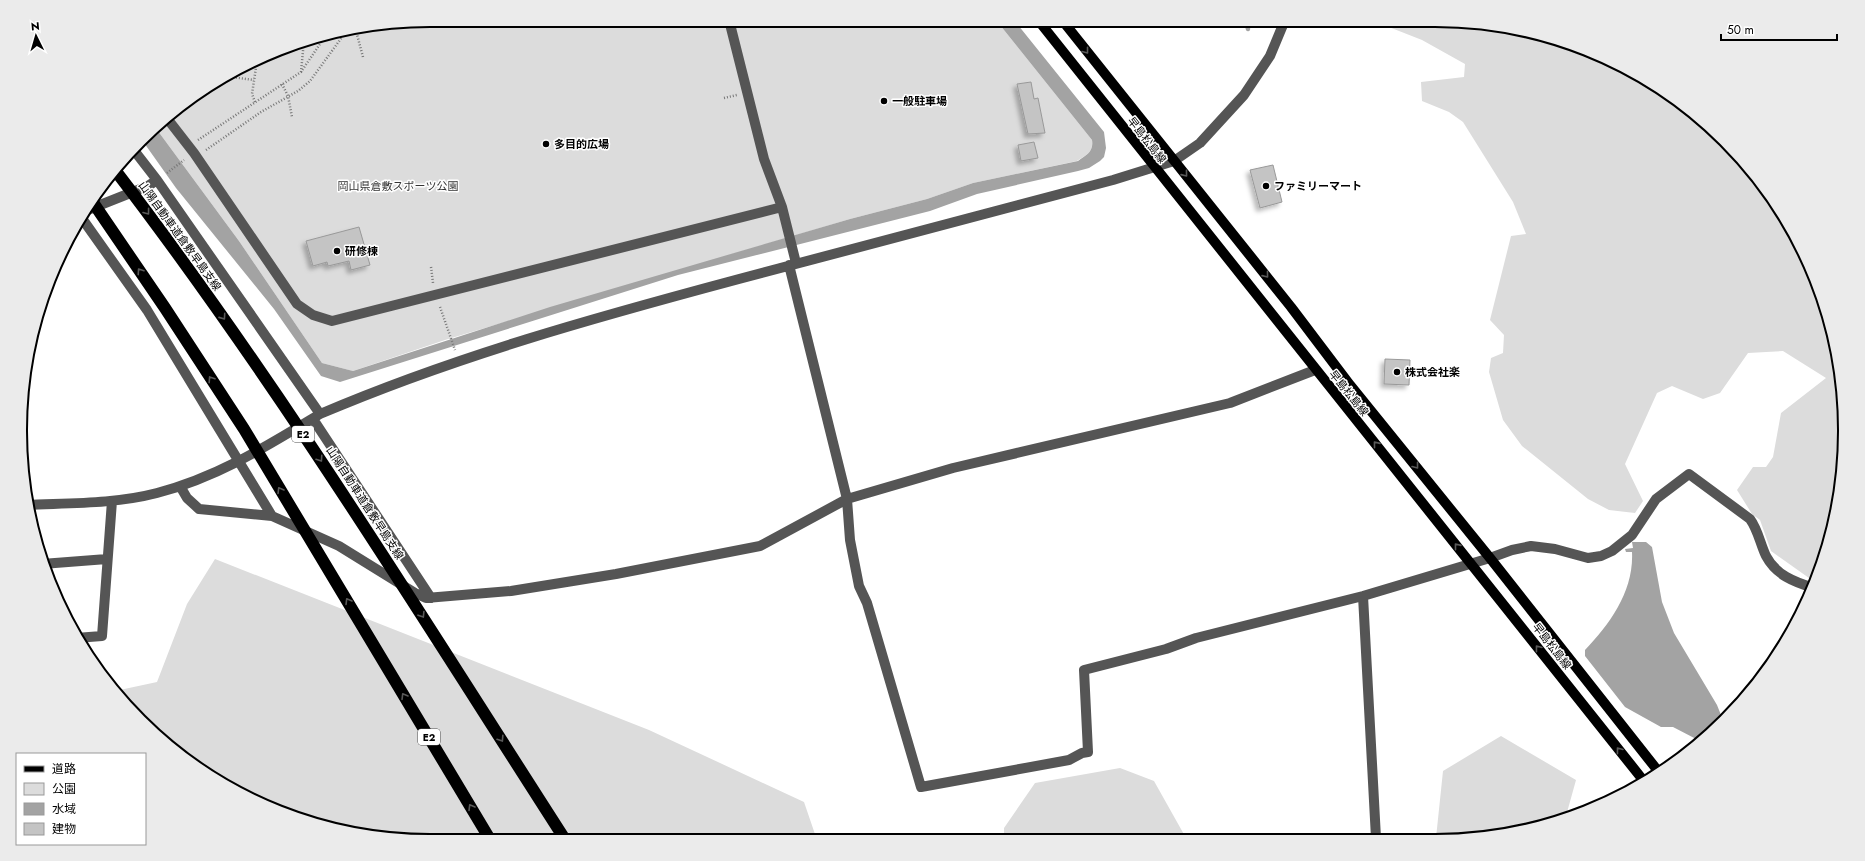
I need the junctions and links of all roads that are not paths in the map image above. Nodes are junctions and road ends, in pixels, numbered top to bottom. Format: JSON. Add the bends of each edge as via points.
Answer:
{"nodes":[{"id":1,"x":731,"y":27,"type":"edge"},
{"id":2,"x":1044,"y":27,"type":"edge"},
{"id":3,"x":1068,"y":27,"type":"edge"},
{"id":4,"x":1282,"y":27,"type":"edge"},
{"id":5,"x":170,"y":122,"type":"edge"},
{"id":6,"x":137,"y":153,"type":"edge"},
{"id":7,"x":1174,"y":161,"type":"junction"},
{"id":8,"x":1155,"y":168,"type":"junction"},
{"id":9,"x":118,"y":175,"type":"edge"},
{"id":10,"x":161,"y":178,"type":"junction"},
{"id":11,"x":95,"y":206,"type":"edge"},
{"id":12,"x":94,"y":207,"type":"edge"},
{"id":13,"x":782,"y":207,"type":"junction"},
{"id":14,"x":85,"y":223,"type":"edge"},
{"id":15,"x":792,"y":264,"type":"junction"},
{"id":16,"x":1315,"y":370,"type":"junction"},
{"id":17,"x":317,"y":416,"type":"junction"},
{"id":18,"x":240,"y":462,"type":"junction"},
{"id":19,"x":180,"y":486,"type":"junction"},
{"id":20,"x":847,"y":499,"type":"junction"},
{"id":21,"x":112,"y":501,"type":"junction"},
{"id":22,"x":34,"y":505,"type":"edge"},
{"id":23,"x":272,"y":516,"type":"junction"},
{"id":24,"x":1490,"y":558,"type":"junction"},
{"id":25,"x":107,"y":559,"type":"junction"},
{"id":26,"x":49,"y":563,"type":"edge"},
{"id":27,"x":1472,"y":563,"type":"junction"},
{"id":28,"x":1807,"y":586,"type":"edge"},
{"id":29,"x":1363,"y":596,"type":"junction"},
{"id":30,"x":432,"y":598,"type":"junction"},
{"id":31,"x":84,"y":637,"type":"edge"},
{"id":32,"x":1655,"y":768,"type":"edge"},
{"id":33,"x":1641,"y":777,"type":"edge"},
{"id":34,"x":487,"y":834,"type":"edge"},
{"id":35,"x":562,"y":834,"type":"edge"},
{"id":36,"x":1376,"y":834,"type":"edge"}],
"edges":[{"from":1,"to":13,"type":"street","via":[[764,159]]},
{"from":2,"to":8,"type":"main road","name":"早島松島線"},
{"from":3,"to":7,"type":"main road","name":"早島松島線","one_way":true},
{"from":4,"to":7,"type":"street","via":[[1270,56],[1244,95],[1200,143]]},
{"from":5,"to":13,"type":"street","via":[[194,153],[297,304],[313,315],[332,321]]},
{"from":6,"to":10,"type":"street"},
{"from":7,"to":8,"type":"street"},
{"from":7,"to":24,"type":"main road","name":"早島松島線","one_way":true},
{"from":8,"to":15,"type":"street"},
{"from":8,"to":16,"type":"main road","name":"早島松島線"},
{"from":9,"to":35,"type":"highway","name":"山陽自動車道倉敷早島支線","number":"E2","one_way":true,"via":[[201,284],[283,403],[380,548]]},
{"from":10,"to":12,"type":"street","via":[[148,186]]},
{"from":10,"to":17,"type":"street"},
{"from":34,"to":11,"type":"highway","number":"E2","one_way":true,"via":[[244,429]]},
{"from":13,"to":15,"type":"street","via":[[792,247]]},
{"from":14,"to":18,"type":"street","via":[[147,310]]},
{"from":15,"to":17,"type":"street","via":[[530,337],[460,360]]},
{"from":15,"to":20,"type":"street"},
{"from":16,"to":20,"type":"street","via":[[1230,403],[953,468]]},
{"from":27,"to":16,"type":"main road","name":"早島松島線","one_way":true},
{"from":17,"to":18,"type":"street"},
{"from":17,"to":30,"type":"street"},
{"from":18,"to":19,"type":"street"},
{"from":18,"to":23,"type":"street"},
{"from":19,"to":21,"type":"street"},
{"from":19,"to":23,"type":"street","via":[[187,498],[199,509]]},
{"from":20,"to":29,"type":"street","via":[[850,540],[859,586],[867,603],[921,787],[1068,760],[1088,752],[1084,670],[1166,649],[1196,638]]},
{"from":20,"to":30,"type":"street","via":[[760,546],[609,576],[511,591]]},
{"from":21,"to":22,"type":"street"},
{"from":21,"to":25,"type":"street"},
{"from":23,"to":30,"type":"street","via":[[339,546],[415,593]]},
{"from":24,"to":27,"type":"street"},
{"from":24,"to":28,"type":"street","via":[[1531,546],[1555,549],[1588,558],[1601,556],[1612,551],[1632,535],[1656,499],[1689,474],[1750,519],[1766,556],[1776,570],[1794,582]]},
{"from":24,"to":32,"type":"main road","name":"早島松島線"},
{"from":25,"to":26,"type":"street"},
{"from":25,"to":31,"type":"street","via":[[102,636]]},
{"from":27,"to":29,"type":"street"},
{"from":33,"to":27,"type":"main road","name":"早島松島線","one_way":true},
{"from":29,"to":36,"type":"street"}]}
